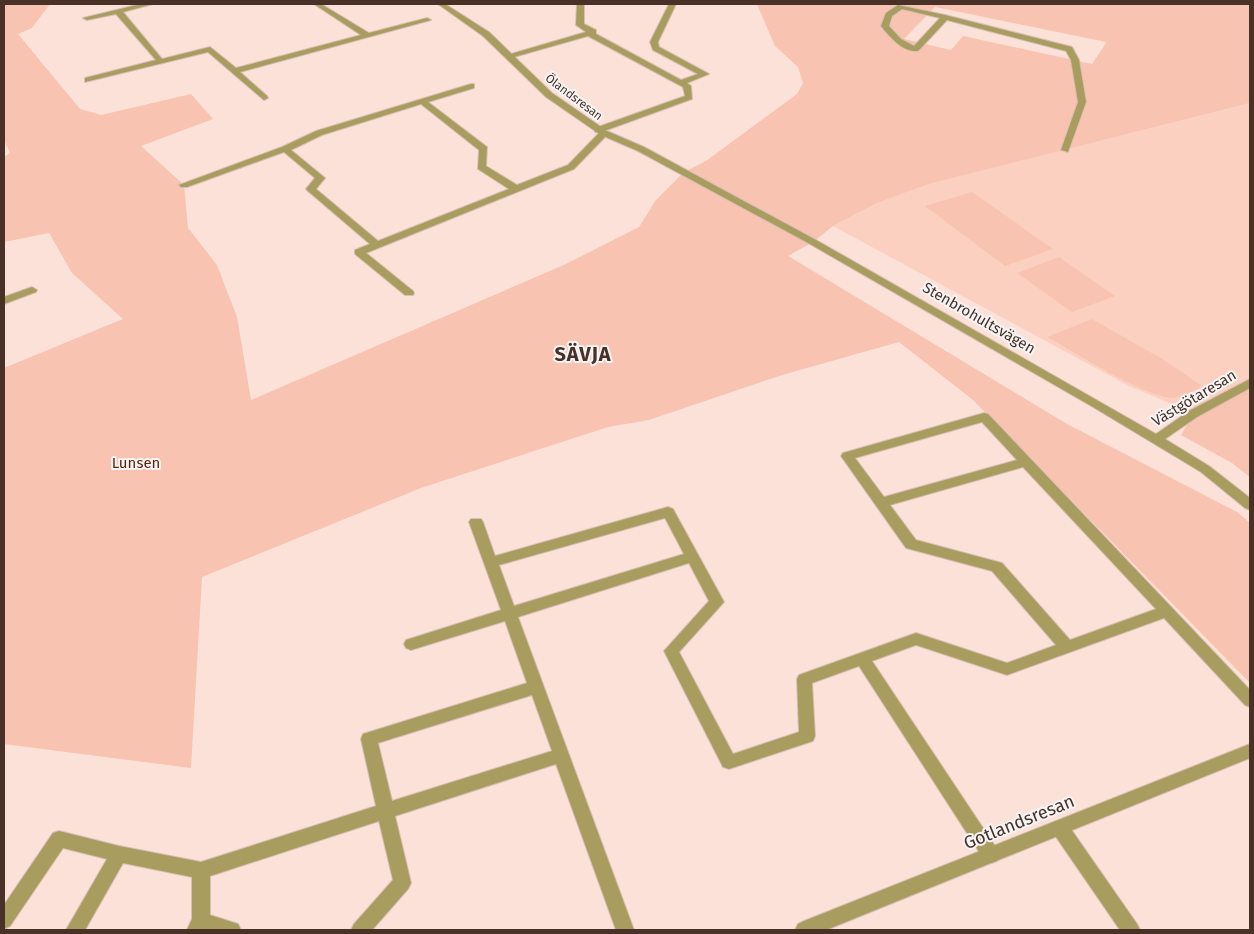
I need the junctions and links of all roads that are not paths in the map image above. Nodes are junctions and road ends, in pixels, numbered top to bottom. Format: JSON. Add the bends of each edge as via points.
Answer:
{"nodes":[{"id":1,"x":149,"y":4,"type":"edge"},
{"id":2,"x":317,"y":4,"type":"edge"},
{"id":3,"x":440,"y":4,"type":"edge"},
{"id":4,"x":580,"y":4,"type":"edge"},
{"id":5,"x":674,"y":4,"type":"edge"},
{"id":6,"x":118,"y":11,"type":"junction"},
{"id":7,"x":945,"y":17,"type":"junction"},
{"id":8,"x":87,"y":18,"type":"dead end"},
{"id":9,"x":426,"y":20,"type":"dead end"},
{"id":10,"x":589,"y":33,"type":"junction"},
{"id":11,"x":368,"y":36,"type":"junction"},
{"id":12,"x":510,"y":57,"type":"junction"},
{"id":13,"x":161,"y":62,"type":"junction"},
{"id":14,"x":235,"y":71,"type":"junction"},
{"id":15,"x":88,"y":80,"type":"dead end"},
{"id":16,"x":680,"y":83,"type":"junction"},
{"id":17,"x":471,"y":86,"type":"dead end"},
{"id":18,"x":264,"y":98,"type":"dead end"},
{"id":19,"x":422,"y":101,"type":"junction"},
{"id":20,"x":601,"y":132,"type":"junction"},
{"id":21,"x":285,"y":149,"type":"junction"},
{"id":22,"x":1065,"y":150,"type":"dead end"},
{"id":23,"x":684,"y":172,"type":"joint"},
{"id":24,"x":184,"y":184,"type":"dead end"},
{"id":25,"x":516,"y":189,"type":"junction"},
{"id":26,"x":376,"y":245,"type":"junction"},
{"id":27,"x":32,"y":290,"type":"dead end"},
{"id":28,"x":409,"y":293,"type":"dead end"},
{"id":29,"x":4,"y":301,"type":"edge"},
{"id":30,"x":1250,"y":383,"type":"edge"},
{"id":31,"x":1155,"y":440,"type":"junction"},
{"id":32,"x":1026,"y":462,"type":"junction"},
{"id":33,"x":880,"y":503,"type":"junction"},
{"id":34,"x":1250,"y":506,"type":"edge"},
{"id":35,"x":476,"y":522,"type":"dead end"},
{"id":36,"x":691,"y":557,"type":"junction"},
{"id":37,"x":491,"y":562,"type":"junction"},
{"id":38,"x":1166,"y":611,"type":"junction"},
{"id":39,"x":509,"y":612,"type":"junction"},
{"id":40,"x":411,"y":644,"type":"dead end"},
{"id":41,"x":1067,"y":647,"type":"junction"},
{"id":42,"x":862,"y":658,"type":"junction"},
{"id":43,"x":536,"y":687,"type":"junction"},
{"id":44,"x":1250,"y":700,"type":"edge"},
{"id":45,"x":1250,"y":751,"type":"edge"},
{"id":46,"x":561,"y":755,"type":"junction"},
{"id":47,"x":385,"y":812,"type":"junction"},
{"id":48,"x":1060,"y":828,"type":"junction"},
{"id":49,"x":119,"y":854,"type":"junction"},
{"id":50,"x":991,"y":855,"type":"junction"},
{"id":51,"x":201,"y":870,"type":"junction"},
{"id":52,"x":4,"y":920,"type":"edge"},
{"id":53,"x":198,"y":926,"type":"edge"},
{"id":54,"x":75,"y":930,"type":"edge"},
{"id":55,"x":232,"y":930,"type":"edge"},
{"id":56,"x":360,"y":930,"type":"edge"},
{"id":57,"x":625,"y":930,"type":"edge"},
{"id":58,"x":804,"y":930,"type":"edge"},
{"id":59,"x":1131,"y":930,"type":"edge"}],
"edges":[{"from":1,"to":6,"type":"street"},
{"from":2,"to":11,"type":"street"},
{"from":3,"to":12,"type":"street","name":"Ölandsresan","via":[[486,34]]},
{"from":4,"to":10,"type":"street","via":[[580,25],[593,32]]},
{"from":5,"to":16,"type":"street","via":[[654,42],[656,48],[705,74]]},
{"from":6,"to":8,"type":"street"},
{"from":6,"to":13,"type":"street"},
{"from":7,"to":7,"type":"street","via":[[915,49],[898,41],[885,26],[889,16],[901,7]]},
{"from":7,"to":22,"type":"street","via":[[1070,48],[1082,102]]},
{"from":9,"to":11,"type":"street"},
{"from":10,"to":12,"type":"street"},
{"from":10,"to":16,"type":"street"},
{"from":11,"to":14,"type":"street"},
{"from":12,"to":20,"type":"street","name":"Ölandsresan","via":[[549,95]]},
{"from":13,"to":14,"type":"street","via":[[210,49]]},
{"from":13,"to":15,"type":"street"},
{"from":14,"to":18,"type":"street"},
{"from":16,"to":20,"type":"street","via":[[687,86],[689,97]]},
{"from":17,"to":19,"type":"street"},
{"from":19,"to":21,"type":"street","via":[[319,133]]},
{"from":19,"to":25,"type":"street","via":[[484,149],[481,167]]},
{"from":20,"to":23,"type":"street","name":"Ölandsresan"},
{"from":20,"to":25,"type":"street","via":[[571,167]]},
{"from":21,"to":24,"type":"street"},
{"from":21,"to":26,"type":"street","via":[[320,178],[311,189]]},
{"from":23,"to":31,"type":"street","name":"Stenbrohultsvägen","via":[[813,242]]},
{"from":25,"to":26,"type":"street"},
{"from":26,"to":28,"type":"street","via":[[360,252]]},
{"from":27,"to":29,"type":"street"},
{"from":30,"to":31,"type":"street","name":"Västgötaresan"},
{"from":31,"to":34,"type":"street","name":"Stenbrohultsvägen","via":[[1205,469]]},
{"from":32,"to":33,"type":"street"},
{"from":32,"to":33,"type":"street","via":[[984,417],[847,456]]},
{"from":32,"to":38,"type":"street"},
{"from":33,"to":41,"type":"street","via":[[911,544],[997,567]]},
{"from":35,"to":37,"type":"street"},
{"from":36,"to":37,"type":"street","via":[[668,512]]},
{"from":36,"to":39,"type":"street"},
{"from":36,"to":42,"type":"street","via":[[717,602],[671,651],[729,762],[807,736],[804,679]]},
{"from":37,"to":39,"type":"street"},
{"from":38,"to":41,"type":"street"},
{"from":38,"to":44,"type":"street"},
{"from":39,"to":40,"type":"street"},
{"from":39,"to":43,"type":"street"},
{"from":41,"to":42,"type":"street","via":[[1007,669],[916,639]]},
{"from":42,"to":50,"type":"street"},
{"from":43,"to":46,"type":"street"},
{"from":43,"to":47,"type":"street","via":[[369,739]]},
{"from":45,"to":48,"type":"street","name":"Gotlandsresan"},
{"from":46,"to":47,"type":"street"},
{"from":46,"to":57,"type":"street"},
{"from":47,"to":51,"type":"street"},
{"from":47,"to":56,"type":"street","via":[[402,883]]},
{"from":48,"to":50,"type":"street","name":"Gotlandsresan"},
{"from":48,"to":59,"type":"street"},
{"from":49,"to":51,"type":"street"},
{"from":49,"to":52,"type":"street","via":[[59,839]]},
{"from":49,"to":54,"type":"street"},
{"from":50,"to":58,"type":"street","name":"Gotlandsresan"},
{"from":51,"to":53,"type":"street"},
{"from":53,"to":55,"type":"street"}]}
